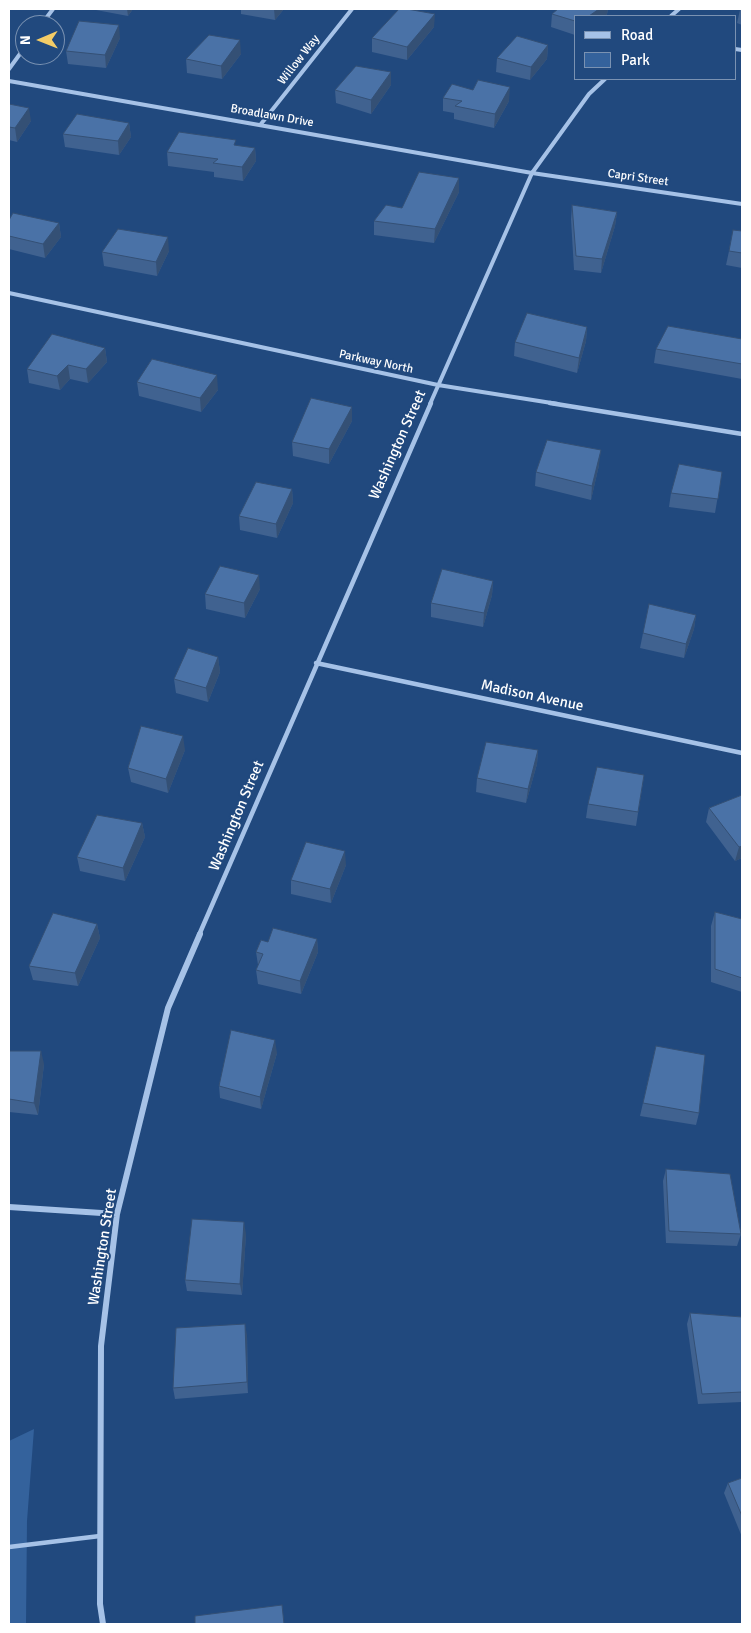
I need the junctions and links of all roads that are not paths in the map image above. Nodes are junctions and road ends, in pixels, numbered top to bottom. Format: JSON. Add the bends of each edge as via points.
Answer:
{"nodes":[{"id":1,"x":352,"y":9,"type":"edge"},
{"id":2,"x":604,"y":80,"type":"edge"},
{"id":3,"x":9,"y":81,"type":"edge"},
{"id":4,"x":261,"y":124,"type":"junction"},
{"id":5,"x":532,"y":173,"type":"junction"},
{"id":6,"x":742,"y":204,"type":"edge"},
{"id":7,"x":9,"y":294,"type":"edge"},
{"id":8,"x":438,"y":385,"type":"junction"},
{"id":9,"x":742,"y":434,"type":"edge"},
{"id":10,"x":316,"y":663,"type":"junction"},
{"id":11,"x":742,"y":753,"type":"edge"},
{"id":12,"x":9,"y":1207,"type":"edge"},
{"id":13,"x":117,"y":1214,"type":"junction"},
{"id":14,"x":100,"y":1536,"type":"junction"},
{"id":15,"x":9,"y":1547,"type":"edge"},
{"id":16,"x":103,"y":1624,"type":"edge"}],
"edges":[{"from":1,"to":4,"type":"street","name":"Willow Way"},
{"from":2,"to":5,"type":"street","name":"Washington Street","via":[[589,94]]},
{"from":3,"to":4,"type":"street","name":"Broadlawn Drive"},
{"from":4,"to":5,"type":"street","name":"Broadlawn Drive"},
{"from":5,"to":6,"type":"street","name":"Capri Street"},
{"from":5,"to":8,"type":"street","name":"Washington Street"},
{"from":7,"to":8,"type":"street","name":"Parkway North"},
{"from":8,"to":9,"type":"street","name":"Parkway North"},
{"from":8,"to":10,"type":"street","name":"Washington Street"},
{"from":10,"to":11,"type":"street","name":"Madison Avenue"},
{"from":10,"to":13,"type":"street","name":"Washington Street","via":[[168,1008]]},
{"from":12,"to":13,"type":"street"},
{"from":13,"to":14,"type":"street","name":"Washington Street","via":[[101,1346]]},
{"from":14,"to":15,"type":"lane"},
{"from":14,"to":16,"type":"street","name":"Washington Street"}]}
